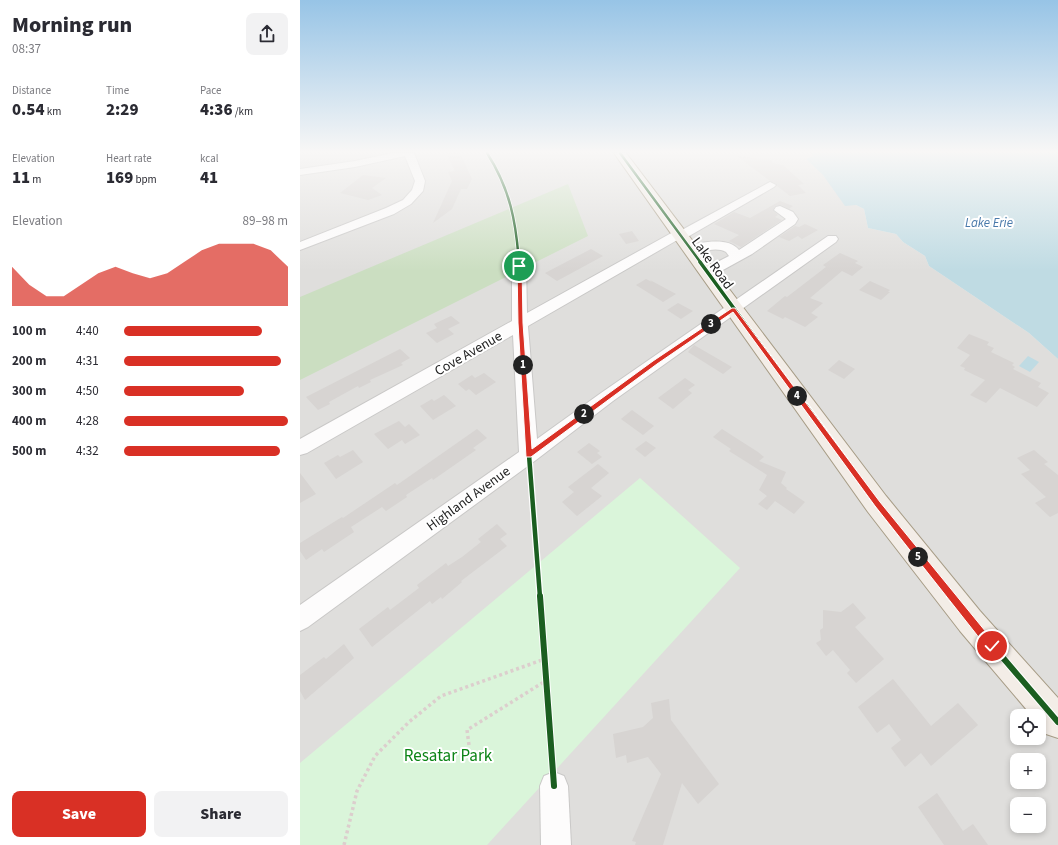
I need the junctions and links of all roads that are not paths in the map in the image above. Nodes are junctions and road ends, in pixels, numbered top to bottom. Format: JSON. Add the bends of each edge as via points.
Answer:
{"nodes":[{"id":1,"x":416,"y":192,"type":"edge"},
{"id":2,"x":649,"y":192,"type":"edge"},
{"id":3,"x":755,"y":192,"type":"edge"},
{"id":4,"x":780,"y":210,"type":"dead end"},
{"id":5,"x":832,"y":239,"type":"dead end"},
{"id":6,"x":683,"y":240,"type":"junction"},
{"id":7,"x":300,"y":246,"type":"edge"},
{"id":8,"x":736,"y":257,"type":"junction"},
{"id":9,"x":519,"y":264,"type":"dead end"},
{"id":10,"x":707,"y":273,"type":"junction"},
{"id":11,"x":734,"y":309,"type":"junction"},
{"id":12,"x":520,"y":323,"type":"junction"},
{"id":13,"x":300,"y":448,"type":"edge"},
{"id":14,"x":529,"y":455,"type":"junction"},
{"id":15,"x":300,"y":619,"type":"edge"},
{"id":16,"x":1058,"y":722,"type":"edge"},
{"id":17,"x":554,"y":786,"type":"dead end"},
{"id":18,"x":556,"y":845,"type":"edge"}],
"edges":[{"from":1,"to":7,"type":"street","via":[[407,202],[390,211]]},
{"from":2,"to":6,"type":"main road","name":"Lake Road"},
{"from":3,"to":6,"type":"street","name":"Cove Avenue"},
{"from":4,"to":8,"type":"street","via":[[789,215],[791,221]]},
{"from":5,"to":11,"type":"street","name":"Highland Avenue"},
{"from":6,"to":8,"type":"street","via":[[724,246]]},
{"from":6,"to":10,"type":"main road","name":"Lake Road"},
{"from":6,"to":12,"type":"street","name":"Cove Avenue"},
{"from":8,"to":10,"type":"street"},
{"from":9,"to":12,"type":"street"},
{"from":10,"to":11,"type":"main road","name":"Lake Road"},
{"from":11,"to":14,"type":"street","name":"Highland Avenue"},
{"from":11,"to":16,"type":"main road","name":"Lake Road","via":[[908,544],[970,621]]},
{"from":12,"to":13,"type":"street","name":"Cove Avenue"},
{"from":12,"to":14,"type":"street"},
{"from":14,"to":15,"type":"street","name":"Highland Avenue"},
{"from":17,"to":18,"type":"street"}]}
